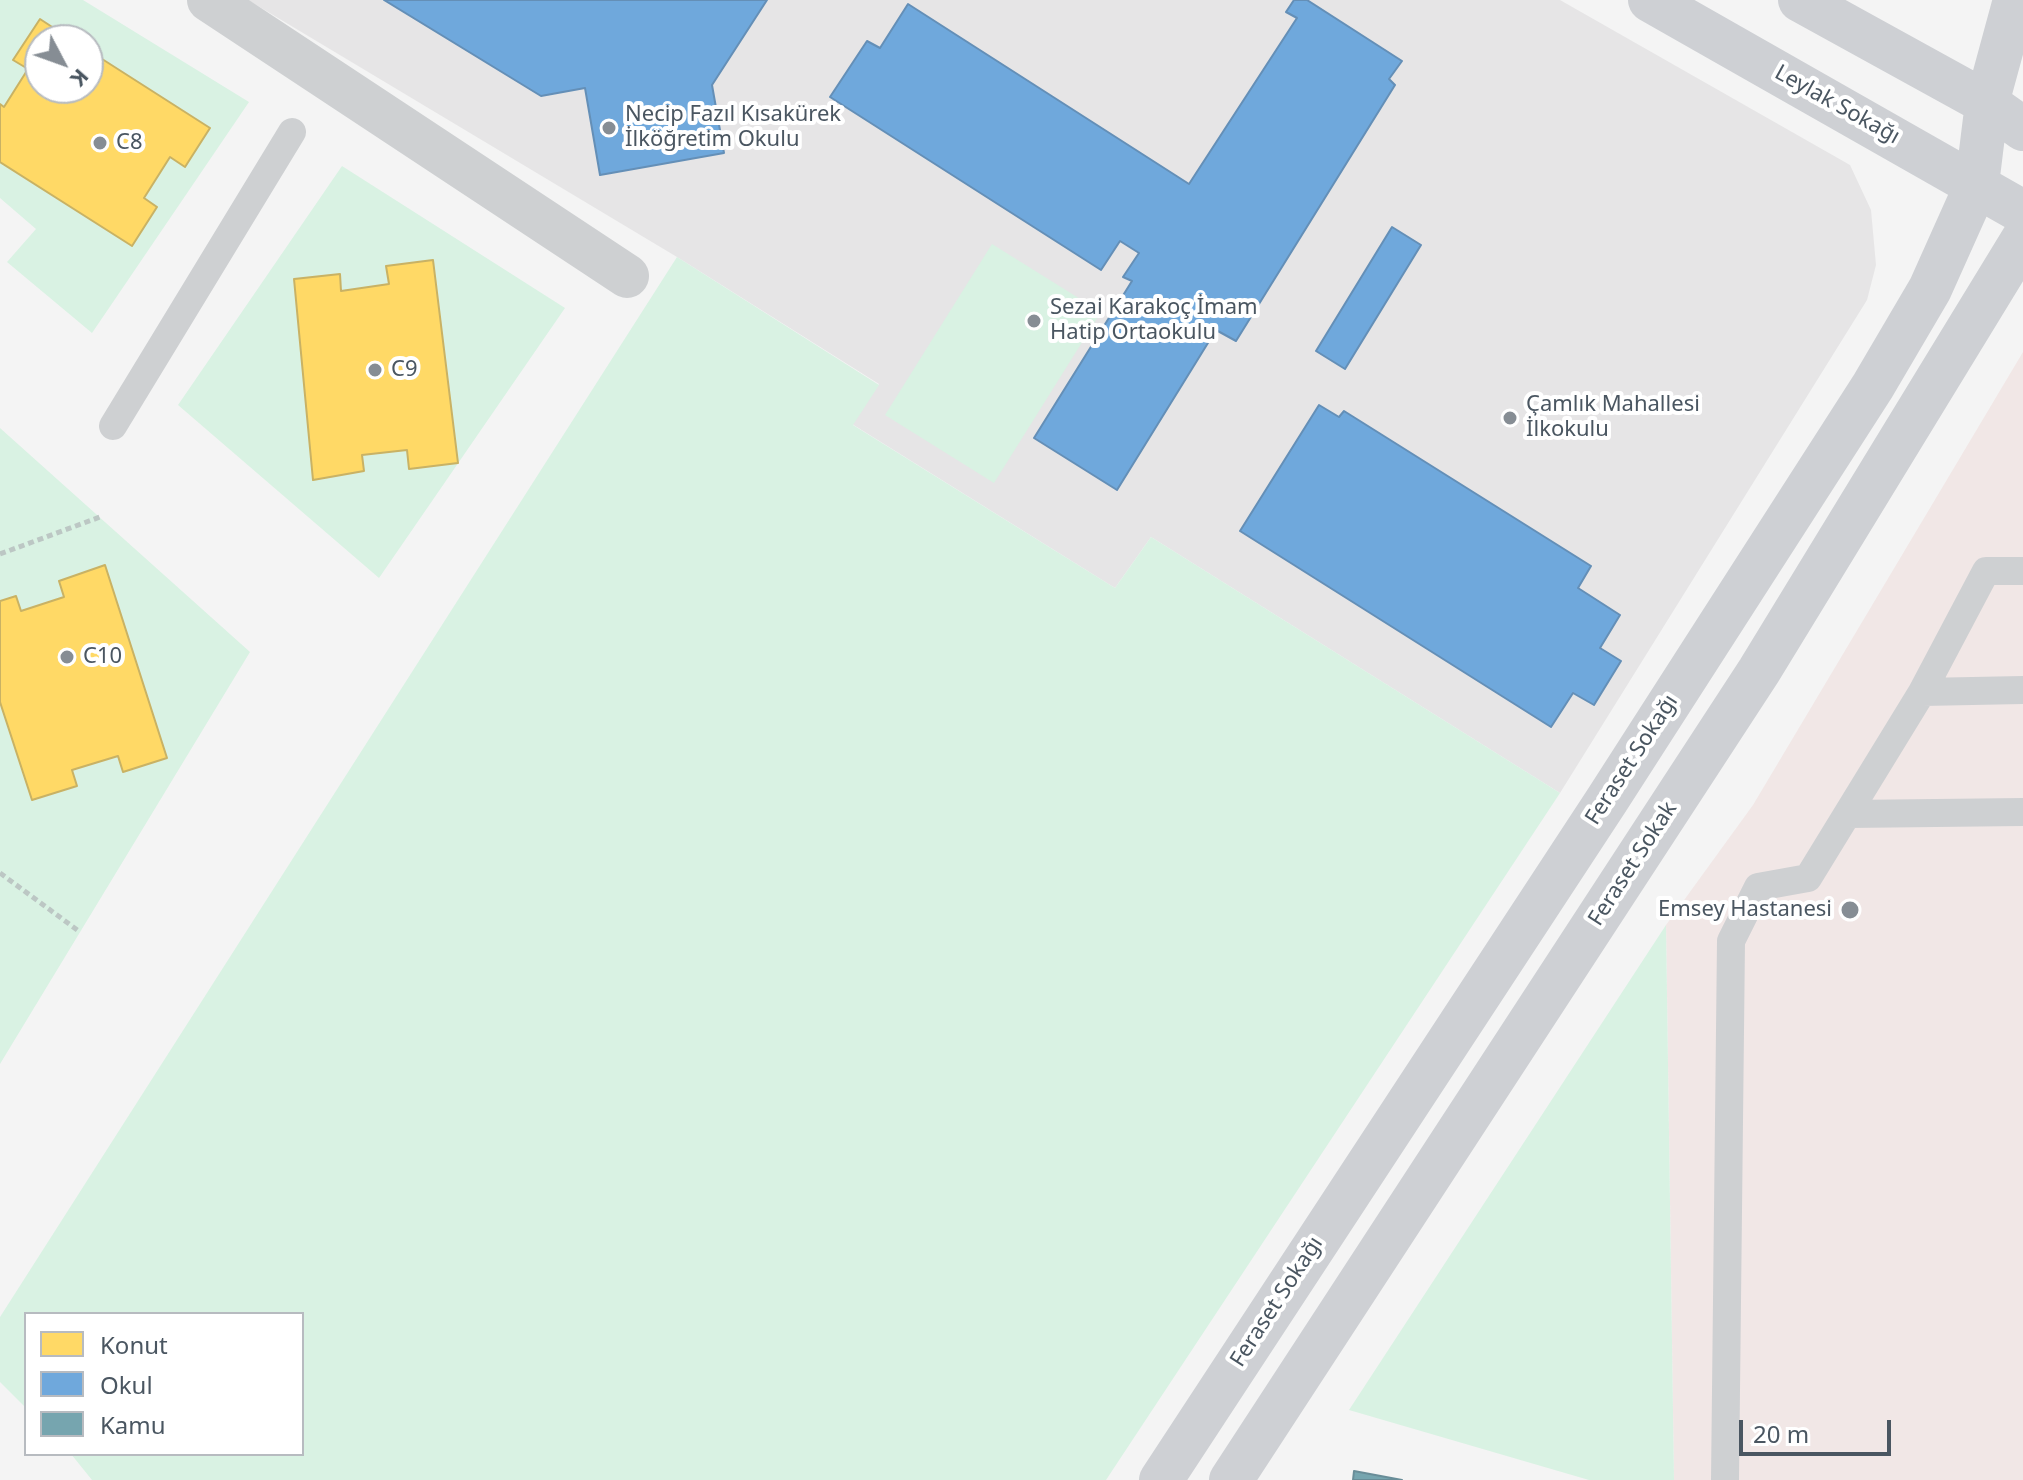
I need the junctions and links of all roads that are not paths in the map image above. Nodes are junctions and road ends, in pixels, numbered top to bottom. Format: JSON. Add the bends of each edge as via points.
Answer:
{"nodes":[{"id":1,"x":209,"y":0,"type":"edge"},
{"id":2,"x":1650,"y":0,"type":"edge"},
{"id":3,"x":1800,"y":0,"type":"edge"},
{"id":4,"x":2015,"y":0,"type":"edge"},
{"id":5,"x":1987,"y":103,"type":"junction"},
{"id":6,"x":2023,"y":129,"type":"edge"},
{"id":7,"x":292,"y":132,"type":"dead end"},
{"id":8,"x":1977,"y":184,"type":"junction"},
{"id":9,"x":2023,"y":212,"type":"edge"},
{"id":10,"x":2023,"y":239,"type":"edge"},
{"id":11,"x":627,"y":276,"type":"dead end"},
{"id":12,"x":113,"y":426,"type":"dead end"},
{"id":13,"x":2023,"y":571,"type":"edge"},
{"id":14,"x":2023,"y":690,"type":"edge"},
{"id":15,"x":1922,"y":692,"type":"junction"},
{"id":16,"x":2023,"y":812,"type":"edge"},
{"id":17,"x":1848,"y":814,"type":"junction"},
{"id":18,"x":1161,"y":1480,"type":"edge"},
{"id":19,"x":1231,"y":1480,"type":"edge"},
{"id":20,"x":1725,"y":1480,"type":"edge"}],
"edges":[{"from":1,"to":11,"type":"street"},
{"from":2,"to":8,"type":"street","name":"Leylak Sokağı"},
{"from":3,"to":5,"type":"street"},
{"from":4,"to":5,"type":"street","name":"Feraset Sokağı"},
{"from":5,"to":6,"type":"street"},
{"from":5,"to":8,"type":"street","name":"Feraset Sokağı"},
{"from":7,"to":12,"type":"lane"},
{"from":8,"to":9,"type":"street","name":"Leylak Sokağı"},
{"from":8,"to":18,"type":"street","name":"Feraset Sokağı","via":[[1930,289],[1873,386]]},
{"from":10,"to":19,"type":"street","name":"Feraset Sokak","via":[[1759,671]]},
{"from":13,"to":15,"type":"lane","via":[[1986,571]]},
{"from":14,"to":15,"type":"lane"},
{"from":15,"to":17,"type":"lane"},
{"from":16,"to":17,"type":"lane"},
{"from":17,"to":20,"type":"lane","via":[[1808,878],[1758,887],[1731,941]]}]}
